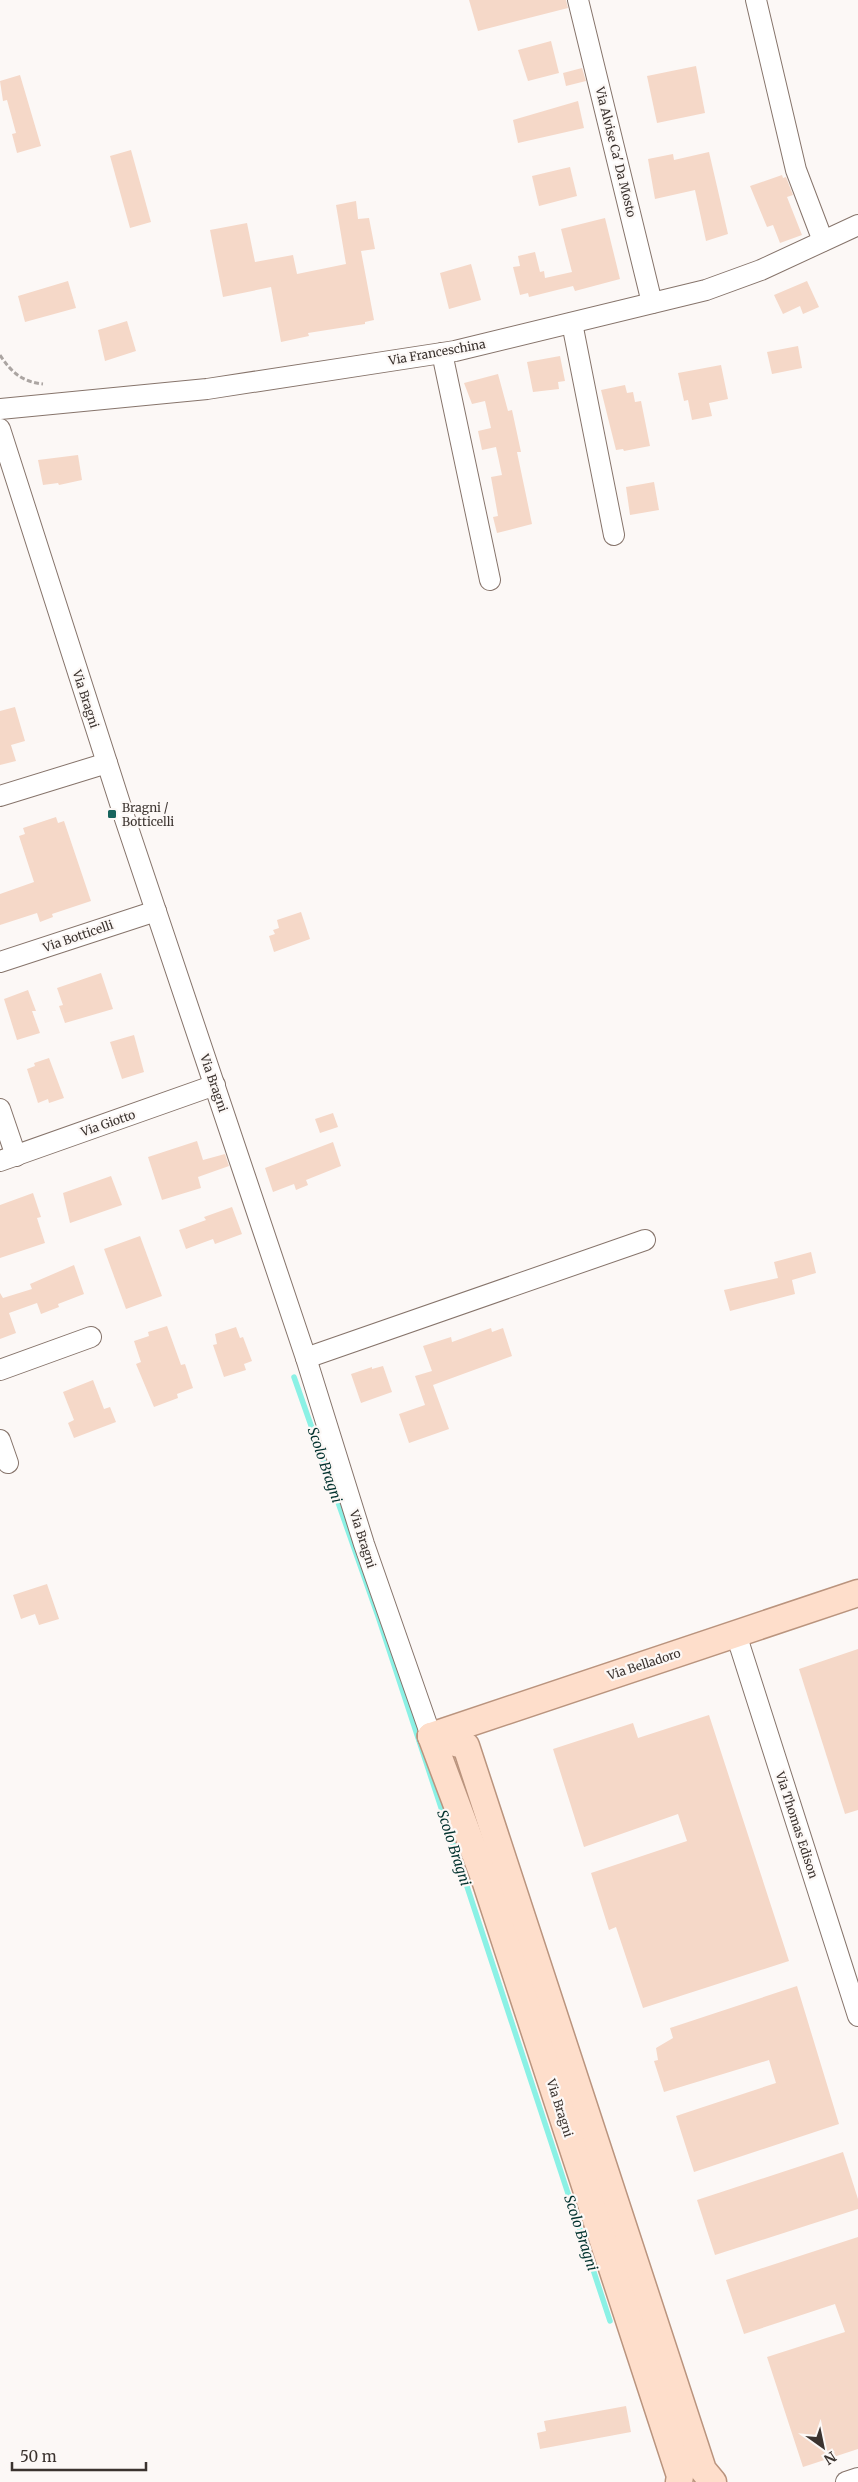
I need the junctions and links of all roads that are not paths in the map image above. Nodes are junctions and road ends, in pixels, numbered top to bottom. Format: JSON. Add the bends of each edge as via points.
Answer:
{"nodes":[{"id":1,"x":578,"y":0,"type":"edge"},
{"id":2,"x":756,"y":0,"type":"edge"},
{"id":3,"x":858,"y":225,"type":"edge"},
{"id":4,"x":823,"y":241,"type":"junction"},
{"id":5,"x":652,"y":304,"type":"junction"},
{"id":6,"x":572,"y":323,"type":"junction"},
{"id":7,"x":442,"y":353,"type":"junction"},
{"id":8,"x":0,"y":409,"type":"edge"},
{"id":9,"x":0,"y":429,"type":"edge"},
{"id":10,"x":614,"y":535,"type":"dead end"},
{"id":11,"x":490,"y":580,"type":"dead end"},
{"id":12,"x":107,"y":763,"type":"junction"},
{"id":13,"x":0,"y":796,"type":"edge"},
{"id":14,"x":156,"y":911,"type":"junction"},
{"id":15,"x":0,"y":962,"type":"edge"},
{"id":16,"x":215,"y":1085,"type":"junction"},
{"id":17,"x":0,"y":1109,"type":"edge"},
{"id":18,"x":8,"y":1158,"type":"edge"},
{"id":19,"x":645,"y":1240,"type":"dead end"},
{"id":20,"x":90,"y":1337,"type":"dead end"},
{"id":21,"x":306,"y":1358,"type":"junction"},
{"id":22,"x":0,"y":1370,"type":"edge"},
{"id":23,"x":0,"y":1440,"type":"edge"},
{"id":24,"x":8,"y":1463,"type":"dead end"},
{"id":25,"x":858,"y":1593,"type":"edge"},
{"id":26,"x":736,"y":1634,"type":"junction"},
{"id":27,"x":431,"y":1736,"type":"junction"},
{"id":28,"x":463,"y":1736,"type":"junction"},
{"id":29,"x":858,"y":2016,"type":"edge"},
{"id":30,"x":858,"y":2478,"type":"edge"},
{"id":31,"x":680,"y":2482,"type":"edge"},
{"id":32,"x":713,"y":2482,"type":"edge"},
{"id":33,"x":846,"y":2482,"type":"edge"}],
"edges":[{"from":1,"to":5,"type":"street","name":"Via Alvise Ca' Da Mosto"},
{"from":2,"to":4,"type":"street","via":[[796,170]]},
{"from":3,"to":4,"type":"street","name":"Via Franceschina"},
{"from":4,"to":5,"type":"street","name":"Via Franceschina","via":[[761,270],[706,290]]},
{"from":5,"to":6,"type":"street","name":"Via Franceschina"},
{"from":6,"to":7,"type":"street","name":"Via Franceschina"},
{"from":6,"to":10,"type":"street"},
{"from":7,"to":8,"type":"street","name":"Via Franceschina","via":[[207,389]]},
{"from":7,"to":11,"type":"street"},
{"from":9,"to":12,"type":"street","name":"Via Bragni"},
{"from":12,"to":13,"type":"street"},
{"from":12,"to":14,"type":"street","name":"Via Bragni"},
{"from":14,"to":15,"type":"street","name":"Via Botticelli"},
{"from":14,"to":16,"type":"street","name":"Via Bragni"},
{"from":16,"to":18,"type":"street","name":"Via Giotto"},
{"from":16,"to":21,"type":"street","name":"Via Bragni"},
{"from":17,"to":18,"type":"street"},
{"from":19,"to":21,"type":"street"},
{"from":20,"to":22,"type":"street"},
{"from":21,"to":27,"type":"street","name":"Via Bragni","via":[[364,1544]]},
{"from":23,"to":24,"type":"street"},
{"from":25,"to":26,"type":"main road","name":"Via Belladoro"},
{"from":26,"to":28,"type":"main road","name":"Via Belladoro"},
{"from":26,"to":29,"type":"street","name":"Via Thomas Edison"},
{"from":27,"to":28,"type":"main road"},
{"from":27,"to":31,"type":"main road","name":"Via Bragni","via":[[486,1883]]},
{"from":28,"to":32,"type":"main road","name":"Via Bragni","via":[[668,2366],[704,2470]]},
{"from":30,"to":33,"type":"street"}]}
